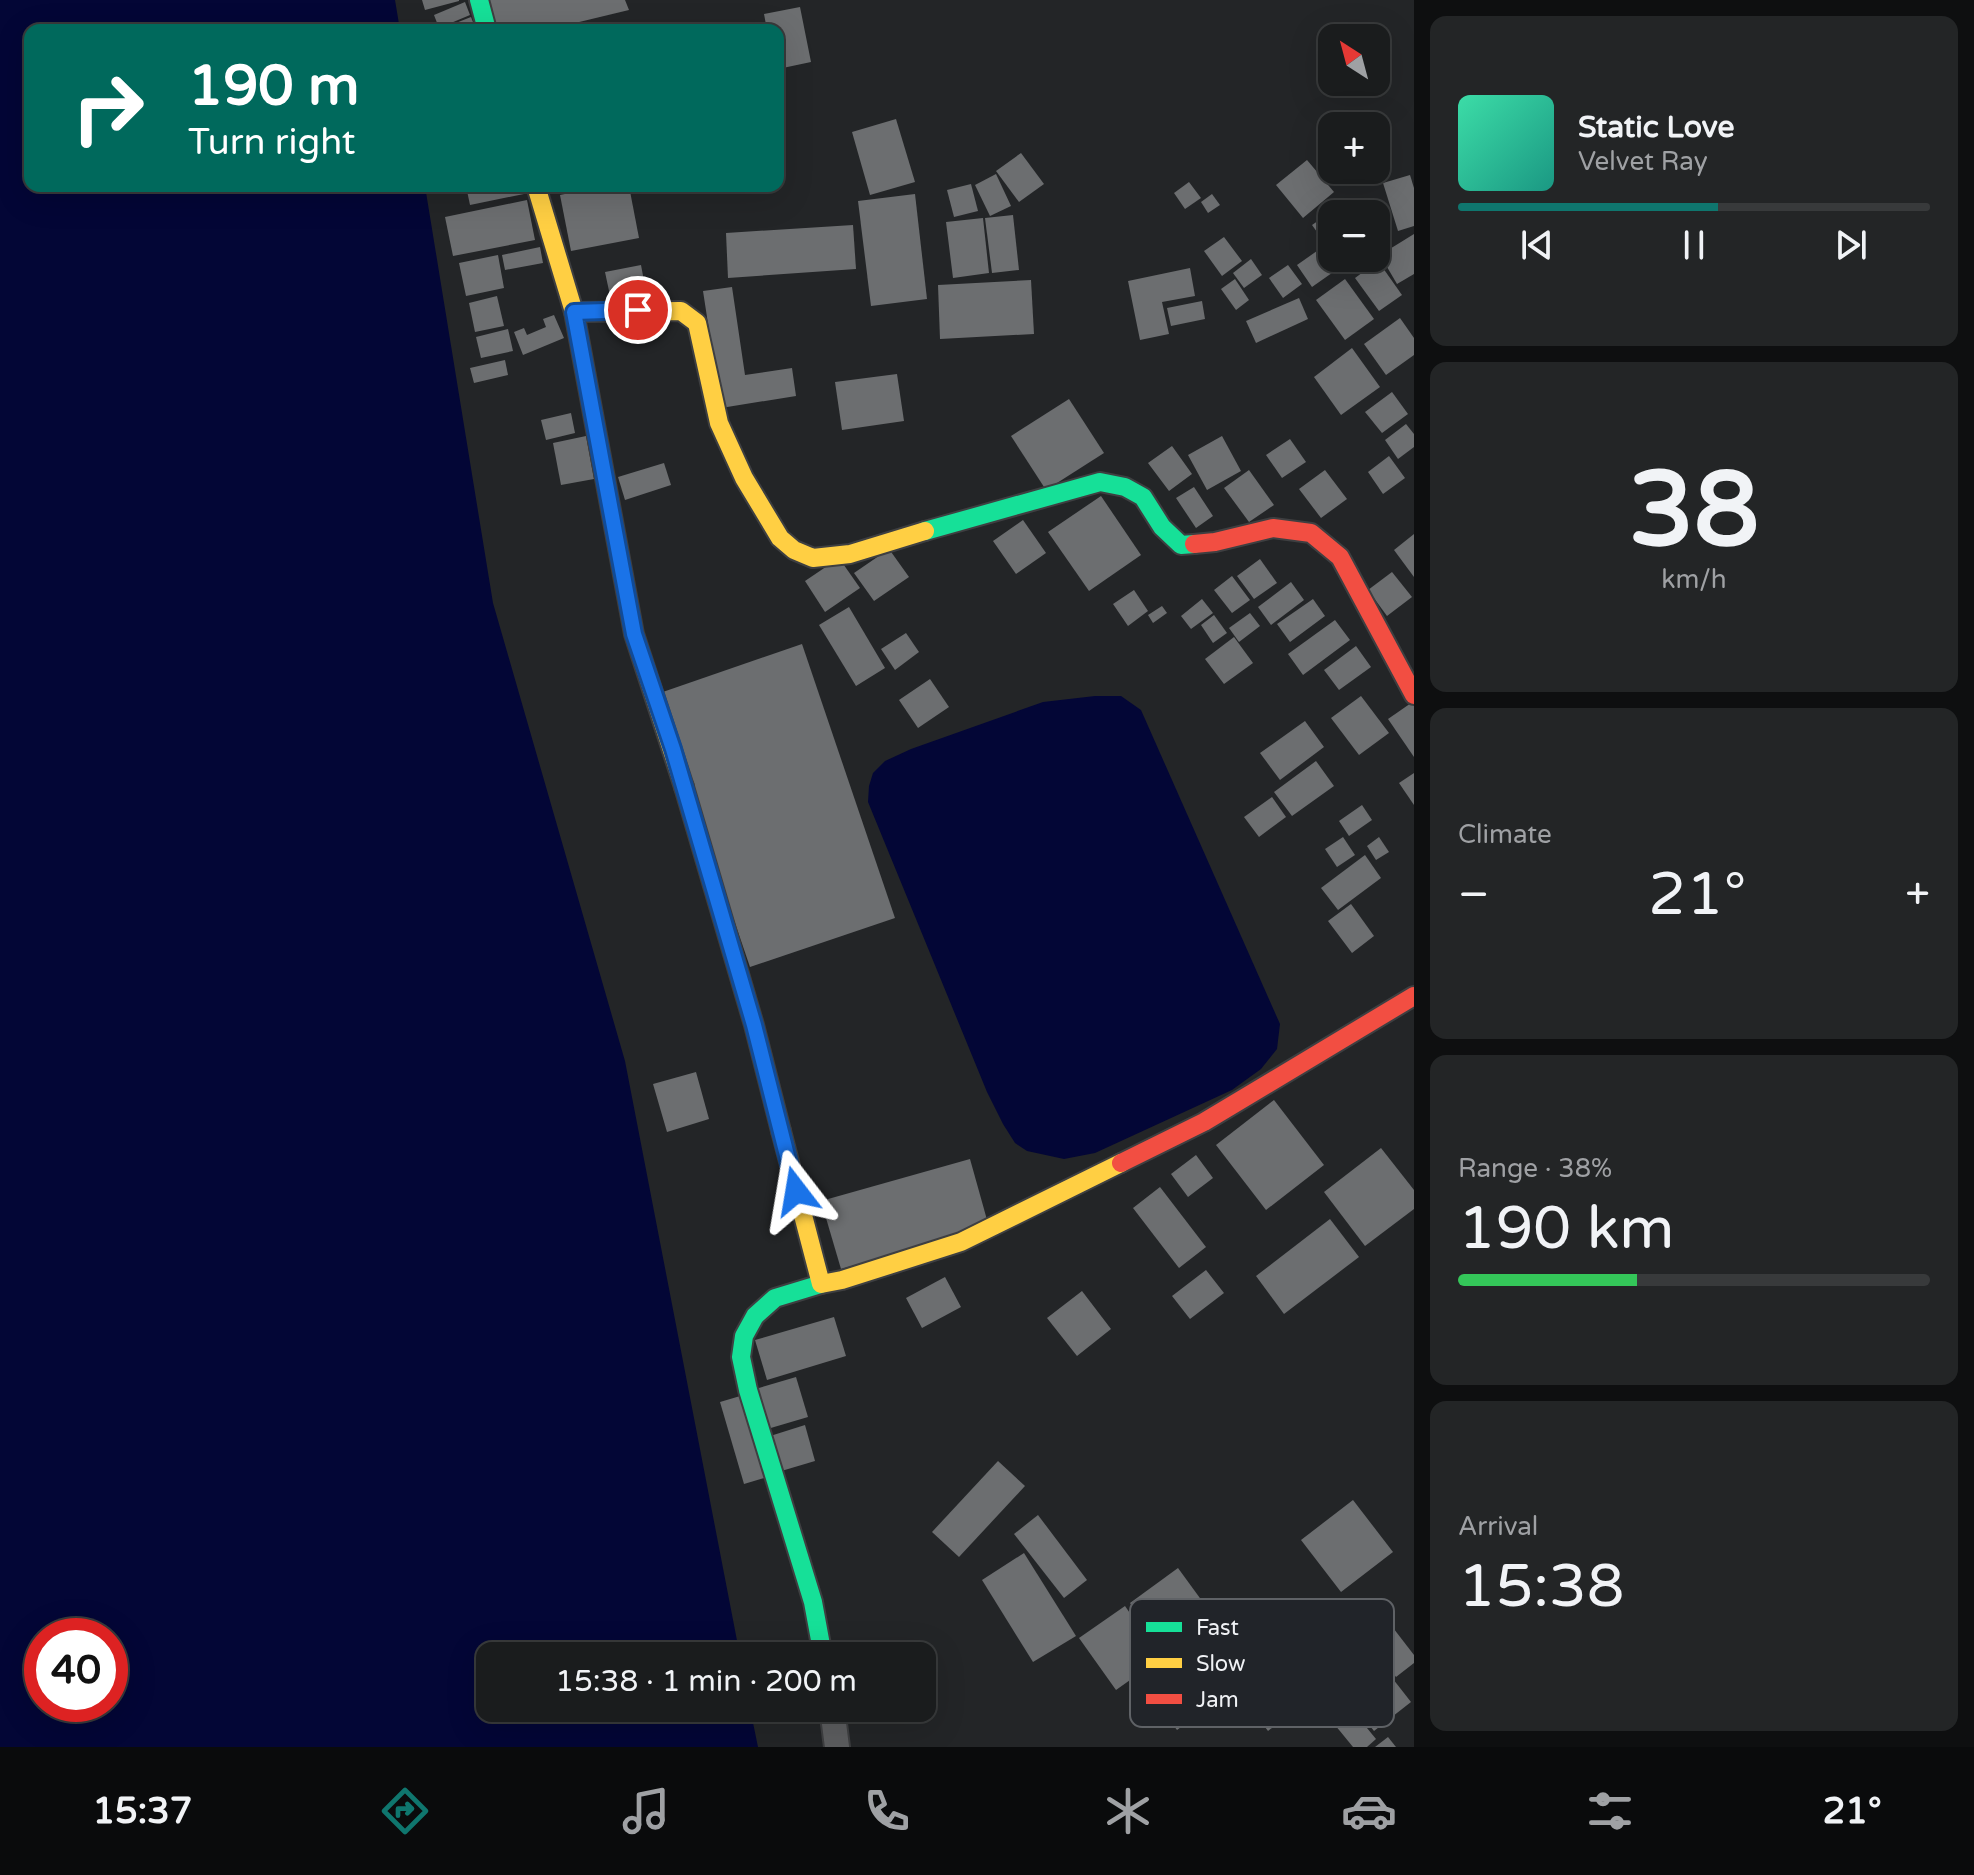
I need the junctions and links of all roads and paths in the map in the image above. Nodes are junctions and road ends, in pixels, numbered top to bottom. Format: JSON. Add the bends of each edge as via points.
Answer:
{"nodes":[{"id":1,"x":479,"y":0,"type":"edge"},
{"id":2,"x":485,"y":24,"type":"edge"},
{"id":3,"x":538,"y":192,"type":"edge"},
{"id":4,"x":574,"y":312,"type":"junction"},
{"id":5,"x":1414,"y":695,"type":"edge"},
{"id":6,"x":1414,"y":996,"type":"edge"},
{"id":7,"x":821,"y":1284,"type":"junction"},
{"id":8,"x":820,"y":1642,"type":"edge"},
{"id":9,"x":834,"y":1722,"type":"edge"},
{"id":10,"x":837,"y":1747,"type":"edge"}],
"edges":[{"from":1,"to":2,"type":"street"},
{"from":3,"to":4,"type":"street"},
{"from":4,"to":5,"type":"street","via":[[681,311],[697,323],[719,423],[758,502],[794,550],[813,558],[850,554],[1100,482],[1125,487],[1143,497],[1181,545],[1273,528],[1311,533],[1340,557]]},
{"from":4,"to":7,"type":"street","via":[[634,634],[754,1025]]},
{"from":6,"to":7,"type":"street","via":[[1204,1122],[961,1242]]},
{"from":7,"to":8,"type":"street","via":[[775,1298],[755,1316],[741,1357]]},
{"from":9,"to":10,"type":"street"}]}
